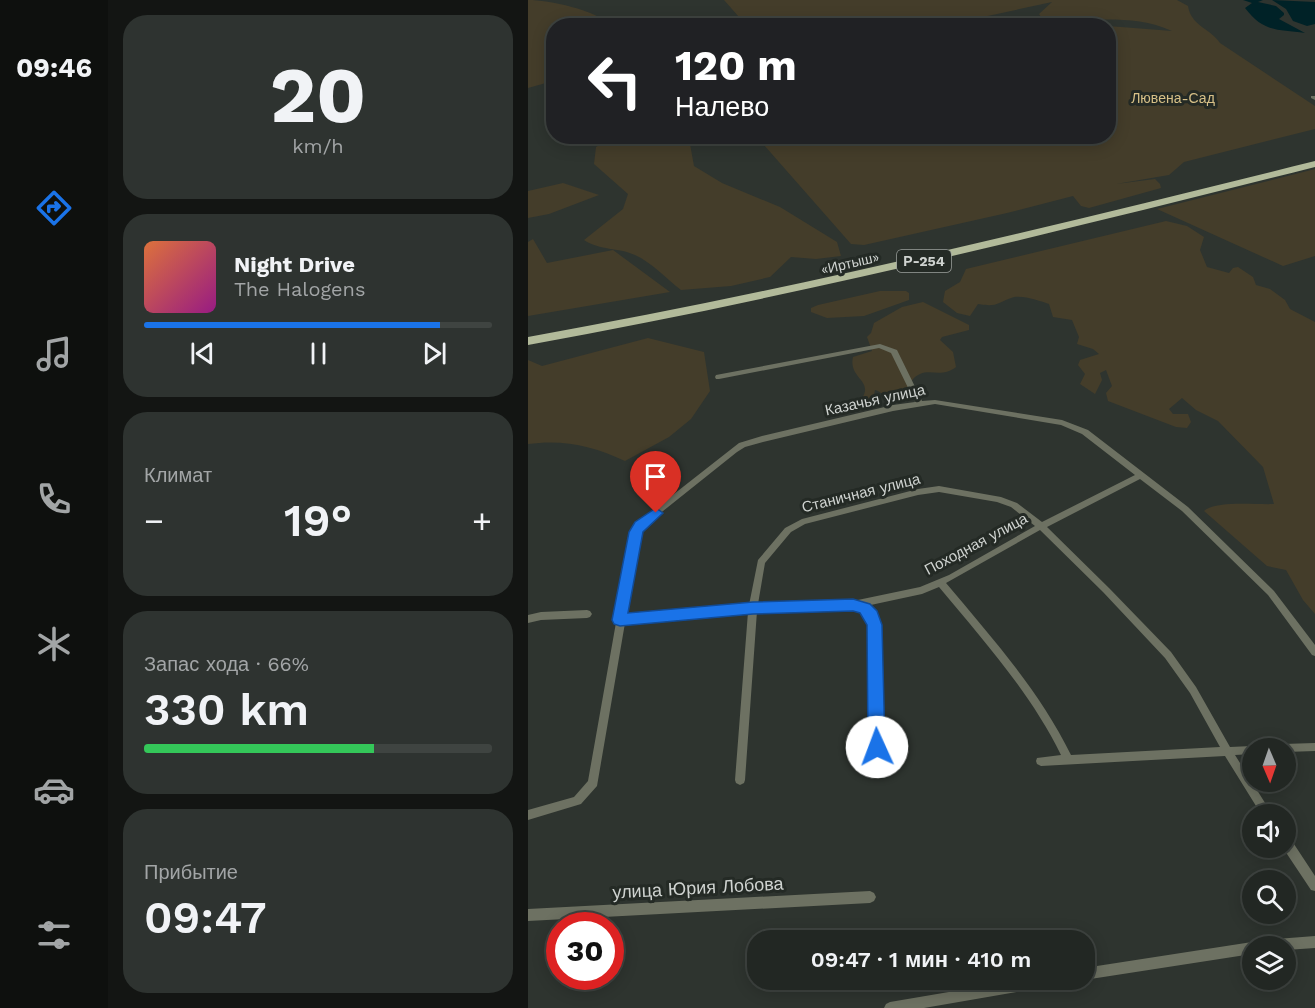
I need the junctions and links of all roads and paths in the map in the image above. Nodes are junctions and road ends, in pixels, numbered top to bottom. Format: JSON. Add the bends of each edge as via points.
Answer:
{"nodes":[{"id":1,"x":1315,"y":164,"type":"edge"},
{"id":2,"x":528,"y":341,"type":"edge"},
{"id":3,"x":719,"y":377,"type":"dead end"},
{"id":4,"x":919,"y":403,"type":"junction"},
{"id":5,"x":1139,"y":476,"type":"junction"},
{"id":6,"x":1041,"y":526,"type":"junction"},
{"id":7,"x":940,"y":582,"type":"junction"},
{"id":8,"x":853,"y":605,"type":"junction"},
{"id":9,"x":753,"y":608,"type":"junction"},
{"id":10,"x":587,"y":614,"type":"dead end"},
{"id":11,"x":528,"y":619,"type":"edge"},
{"id":12,"x":620,"y":620,"type":"junction"},
{"id":13,"x":1315,"y":652,"type":"edge"},
{"id":14,"x":1315,"y":747,"type":"edge"},
{"id":15,"x":1296,"y":748,"type":"edge"},
{"id":16,"x":1242,"y":751,"type":"edge"},
{"id":17,"x":1228,"y":752,"type":"junction"},
{"id":18,"x":1068,"y":759,"type":"junction"},
{"id":19,"x":1041,"y":761,"type":"dead end"},
{"id":20,"x":872,"y":772,"type":"dead end"},
{"id":21,"x":740,"y":780,"type":"dead end"},
{"id":22,"x":1261,"y":804,"type":"edge"},
{"id":23,"x":528,"y":815,"type":"edge"},
{"id":24,"x":1296,"y":857,"type":"edge"},
{"id":25,"x":1315,"y":886,"type":"edge"},
{"id":26,"x":870,"y":897,"type":"dead end"},
{"id":27,"x":528,"y":915,"type":"edge"},
{"id":28,"x":1315,"y":942,"type":"edge"},
{"id":29,"x":1296,"y":944,"type":"edge"},
{"id":30,"x":1242,"y":950,"type":"edge"},
{"id":31,"x":1095,"y":972,"type":"edge"},
{"id":32,"x":994,"y":990,"type":"edge"},
{"id":33,"x":890,"y":1008,"type":"edge"}],
"edges":[{"from":1,"to":2,"type":"highway","name":"«Иртыш»","number":"Р-254","via":[[865,275]]},
{"from":3,"to":4,"type":"street","via":[[880,346],[894,352]]},
{"from":4,"to":5,"type":"street","name":"Казачья улица","via":[[948,402],[1074,426]]},
{"from":4,"to":12,"type":"street","name":"Казачья улица","via":[[762,439],[734,450],[640,525]]},
{"from":5,"to":6,"type":"street","name":"Походная улица"},
{"from":5,"to":13,"type":"street","name":"Казачья улица","via":[[1185,509],[1271,593]]},
{"from":6,"to":7,"type":"street","name":"Походная улица"},
{"from":6,"to":9,"type":"street","name":"Станичная улица","via":[[1014,505],[998,499],[939,489],[802,522],[788,530],[761,562]]},
{"from":6,"to":17,"type":"street","name":"Станичная улица","via":[[1168,655]]},
{"from":7,"to":8,"type":"street","name":"Походная улица","via":[[922,590]]},
{"from":7,"to":18,"type":"street","via":[[1032,697]]},
{"from":8,"to":9,"type":"street","name":"Походная улица"},
{"from":8,"to":20,"type":"street","via":[[865,608],[874,625],[877,747]]},
{"from":9,"to":12,"type":"street","name":"Походная улица"},
{"from":9,"to":21,"type":"street","name":"Станичная улица"},
{"from":10,"to":11,"type":"street"},
{"from":12,"to":23,"type":"street","name":"Казачья улица","via":[[593,783],[577,801]]},
{"from":14,"to":15,"type":"street"},
{"from":16,"to":17,"type":"street"},
{"from":17,"to":18,"type":"street"},
{"from":17,"to":22,"type":"street","name":"Станичная улица"},
{"from":18,"to":19,"type":"street"},
{"from":24,"to":25,"type":"street"},
{"from":26,"to":27,"type":"street","name":"улица Юрия Лобова"},
{"from":28,"to":29,"type":"street"},
{"from":30,"to":31,"type":"street"},
{"from":32,"to":33,"type":"street"}]}
